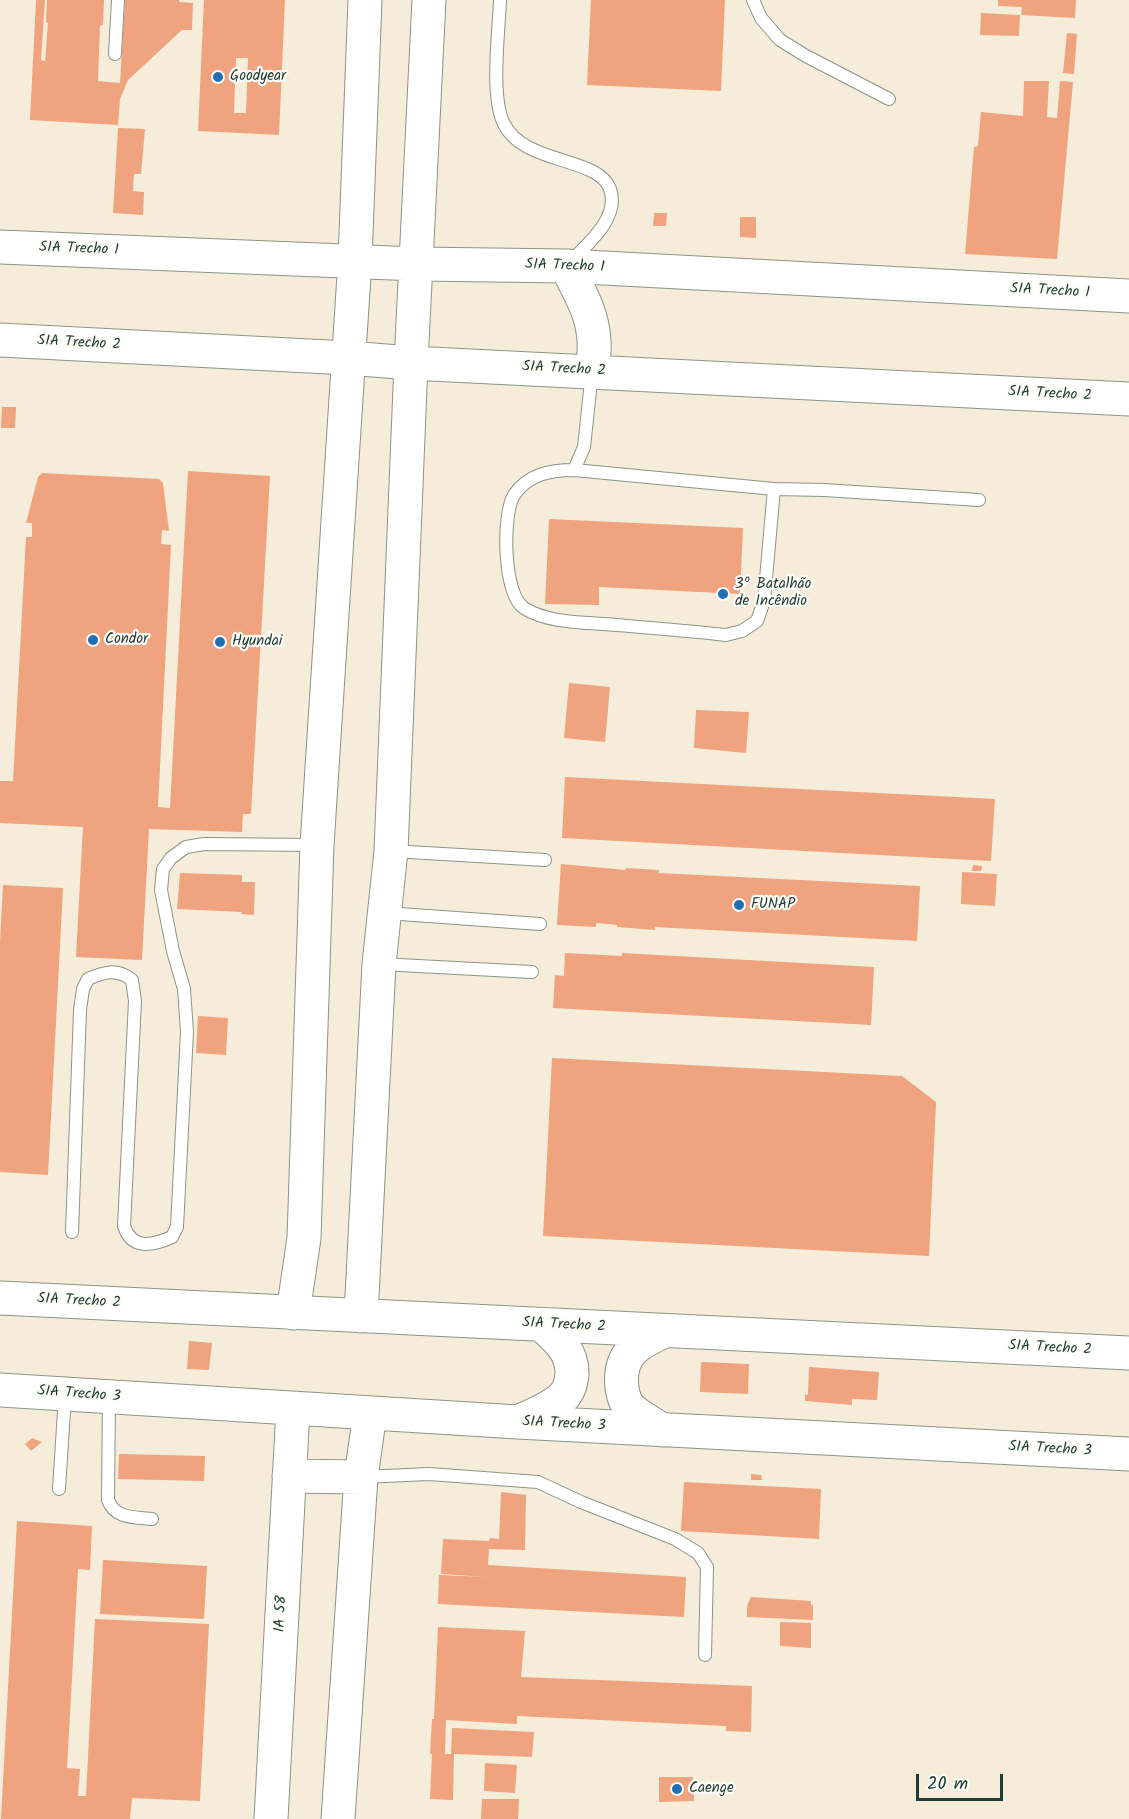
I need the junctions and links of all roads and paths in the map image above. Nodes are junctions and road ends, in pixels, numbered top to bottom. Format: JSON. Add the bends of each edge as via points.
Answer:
{"nodes":[{"id":1,"x":118,"y":0,"type":"edge"},
{"id":2,"x":364,"y":0,"type":"edge"},
{"id":3,"x":429,"y":0,"type":"edge"},
{"id":4,"x":500,"y":0,"type":"edge"},
{"id":5,"x":753,"y":0,"type":"edge"},
{"id":6,"x":115,"y":54,"type":"dead end"},
{"id":7,"x":889,"y":99,"type":"dead end"},
{"id":8,"x":0,"y":247,"type":"edge"},
{"id":9,"x":355,"y":260,"type":"junction"},
{"id":10,"x":417,"y":264,"type":"junction"},
{"id":11,"x":566,"y":266,"type":"junction"},
{"id":12,"x":1129,"y":296,"type":"edge"},
{"id":13,"x":0,"y":340,"type":"edge"},
{"id":14,"x":348,"y":358,"type":"junction"},
{"id":15,"x":411,"y":363,"type":"junction"},
{"id":16,"x":592,"y":371,"type":"junction"},
{"id":17,"x":1129,"y":399,"type":"edge"},
{"id":18,"x":574,"y":470,"type":"junction"},
{"id":19,"x":774,"y":489,"type":"junction"},
{"id":20,"x":979,"y":500,"type":"dead end"},
{"id":21,"x":317,"y":845,"type":"junction"},
{"id":22,"x":391,"y":851,"type":"junction"},
{"id":23,"x":545,"y":860,"type":"dead end"},
{"id":24,"x":385,"y":913,"type":"junction"},
{"id":25,"x":540,"y":924,"type":"dead end"},
{"id":26,"x":379,"y":964,"type":"junction"},
{"id":27,"x":532,"y":972,"type":"dead end"},
{"id":28,"x":72,"y":1232,"type":"dead end"},
{"id":29,"x":0,"y":1298,"type":"edge"},
{"id":30,"x":293,"y":1312,"type":"junction"},
{"id":31,"x":361,"y":1316,"type":"junction"},
{"id":32,"x":542,"y":1325,"type":"junction"},
{"id":33,"x":665,"y":1331,"type":"junction"},
{"id":34,"x":1129,"y":1353,"type":"edge"},
{"id":35,"x":0,"y":1390,"type":"edge"},
{"id":36,"x":65,"y":1394,"type":"junction"},
{"id":37,"x":109,"y":1397,"type":"junction"},
{"id":38,"x":293,"y":1409,"type":"junction"},
{"id":39,"x":370,"y":1413,"type":"junction"},
{"id":40,"x":518,"y":1422,"type":"junction"},
{"id":41,"x":662,"y":1430,"type":"junction"},
{"id":42,"x":1129,"y":1454,"type":"edge"},
{"id":43,"x":289,"y":1476,"type":"junction"},
{"id":44,"x":361,"y":1477,"type":"junction"},
{"id":45,"x":59,"y":1489,"type":"dead end"},
{"id":46,"x":152,"y":1519,"type":"dead end"},
{"id":47,"x":705,"y":1655,"type":"dead end"},
{"id":48,"x":271,"y":1819,"type":"edge"},
{"id":49,"x":338,"y":1819,"type":"edge"}],
"edges":[{"from":1,"to":6,"type":"lane"},
{"from":2,"to":9,"type":"main road"},
{"from":3,"to":10,"type":"main road"},
{"from":4,"to":11,"type":"lane","via":[[497,93],[504,123],[522,145],[594,171],[609,185],[613,198],[603,225]]},
{"from":5,"to":7,"type":"lane","via":[[761,18],[780,40]]},
{"from":8,"to":9,"type":"main road","name":"SIA Trecho 1"},
{"from":9,"to":10,"type":"main road","name":"SIA Trecho 1"},
{"from":9,"to":14,"type":"main road"},
{"from":10,"to":11,"type":"main road","name":"SIA Trecho 1"},
{"from":10,"to":15,"type":"main road"},
{"from":11,"to":12,"type":"main road","name":"SIA Trecho 1"},
{"from":11,"to":16,"type":"main road","via":[[590,312],[595,355]]},
{"from":13,"to":14,"type":"main road","name":"SIA Trecho 2"},
{"from":14,"to":15,"type":"main road","name":"SIA Trecho 2"},
{"from":14,"to":21,"type":"main road"},
{"from":15,"to":16,"type":"main road","name":"SIA Trecho 2"},
{"from":15,"to":22,"type":"main road"},
{"from":16,"to":17,"type":"main road","name":"SIA Trecho 2"},
{"from":16,"to":18,"type":"lane","via":[[584,447]]},
{"from":18,"to":19,"type":"lane"},
{"from":18,"to":19,"type":"lane","via":[[536,475],[514,495],[508,512],[506,553],[510,584],[521,606],[540,616],[570,621],[726,634],[742,631],[757,621],[764,601]]},
{"from":19,"to":20,"type":"lane"},
{"from":21,"to":28,"type":"lane","via":[[195,845],[171,858],[163,869],[161,890],[184,989],[187,1032],[177,1227],[172,1237],[155,1244],[132,1239],[124,1226],[135,1001],[132,980],[124,974],[102,972],[88,979],[81,1010]]},
{"from":21,"to":30,"type":"main road","via":[[304,1238]]},
{"from":22,"to":23,"type":"lane"},
{"from":22,"to":24,"type":"main road"},
{"from":24,"to":25,"type":"lane"},
{"from":24,"to":26,"type":"main road"},
{"from":26,"to":27,"type":"lane"},
{"from":26,"to":31,"type":"main road"},
{"from":29,"to":30,"type":"main road","name":"SIA Trecho 2"},
{"from":30,"to":31,"type":"main road","name":"SIA Trecho 2"},
{"from":31,"to":32,"type":"main road","name":"SIA Trecho 2"},
{"from":32,"to":33,"type":"main road","name":"SIA Trecho 2"},
{"from":32,"to":40,"type":"main road","via":[[560,1340],[570,1356],[571,1384],[548,1409]]},
{"from":33,"to":34,"type":"main road","name":"SIA Trecho 2"},
{"from":33,"to":41,"type":"main road","via":[[643,1340],[630,1353],[621,1376],[623,1395],[630,1408]]},
{"from":35,"to":36,"type":"main road","name":"SIA Trecho 3"},
{"from":36,"to":37,"type":"main road","name":"SIA Trecho 3"},
{"from":36,"to":45,"type":"lane"},
{"from":37,"to":38,"type":"main road","name":"SIA Trecho 3"},
{"from":37,"to":46,"type":"lane","via":[[111,1509],[119,1515]]},
{"from":38,"to":39,"type":"main road","name":"SIA Trecho 3"},
{"from":38,"to":43,"type":"main road","name":"IA 58"},
{"from":39,"to":40,"type":"main road","name":"SIA Trecho 3"},
{"from":39,"to":44,"type":"main road"},
{"from":40,"to":41,"type":"main road","name":"SIA Trecho 3"},
{"from":41,"to":42,"type":"main road","name":"SIA Trecho 3"},
{"from":43,"to":44,"type":"main road"},
{"from":43,"to":48,"type":"main road","name":"IA 58"},
{"from":44,"to":47,"type":"lane","via":[[429,1474],[538,1482],[675,1539],[698,1553],[707,1567]]},
{"from":44,"to":49,"type":"main road"}]}
